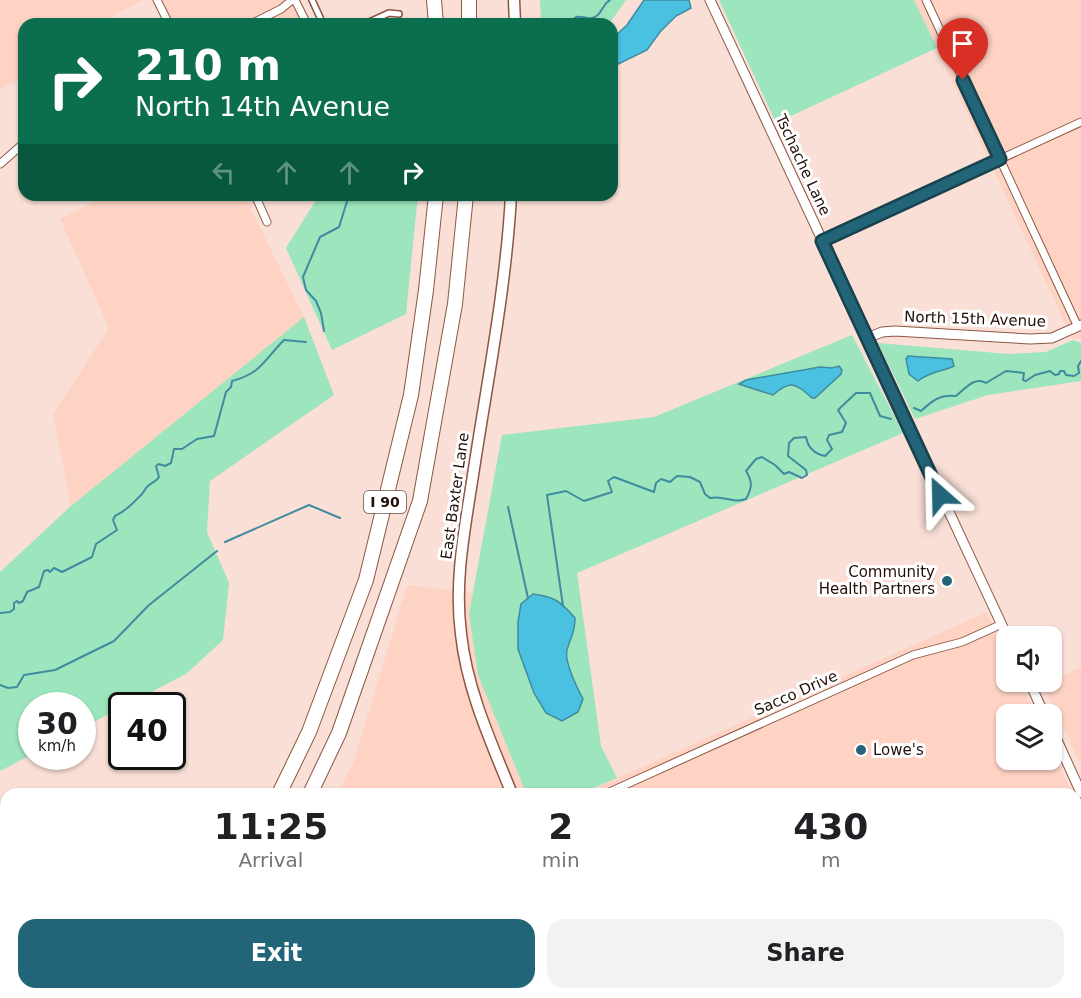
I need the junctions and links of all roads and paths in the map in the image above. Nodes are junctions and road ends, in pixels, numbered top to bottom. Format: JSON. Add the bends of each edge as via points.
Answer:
{"nodes":[{"id":1,"x":157,"y":0,"type":"edge"},
{"id":2,"x":293,"y":0,"type":"edge"},
{"id":3,"x":312,"y":0,"type":"edge"},
{"id":4,"x":435,"y":0,"type":"edge"},
{"id":5,"x":469,"y":0,"type":"edge"},
{"id":6,"x":514,"y":0,"type":"edge"},
{"id":7,"x":710,"y":0,"type":"edge"},
{"id":8,"x":926,"y":0,"type":"edge"},
{"id":9,"x":399,"y":14,"type":"dead end"},
{"id":10,"x":166,"y":18,"type":"edge"},
{"id":11,"x":263,"y":18,"type":"edge"},
{"id":12,"x":303,"y":18,"type":"edge"},
{"id":13,"x":320,"y":18,"type":"edge"},
{"id":14,"x":378,"y":18,"type":"edge"},
{"id":15,"x":436,"y":18,"type":"edge"},
{"id":16,"x":469,"y":18,"type":"edge"},
{"id":17,"x":514,"y":18,"type":"edge"},
{"id":18,"x":1081,"y":122,"type":"edge"},
{"id":19,"x":18,"y":148,"type":"edge"},
{"id":20,"x":1000,"y":159,"type":"junction"},
{"id":21,"x":0,"y":164,"type":"edge"},
{"id":22,"x":258,"y":201,"type":"edge"},
{"id":23,"x":435,"y":201,"type":"edge"},
{"id":24,"x":465,"y":201,"type":"edge"},
{"id":25,"x":511,"y":201,"type":"edge"},
{"id":26,"x":267,"y":222,"type":"dead end"},
{"id":27,"x":822,"y":241,"type":"junction"},
{"id":28,"x":1079,"y":326,"type":"edge"},
{"id":29,"x":867,"y":338,"type":"junction"},
{"id":30,"x":1002,"y":624,"type":"joint"},
{"id":31,"x":1062,"y":751,"type":"edge"},
{"id":32,"x":282,"y":788,"type":"edge"},
{"id":33,"x":313,"y":788,"type":"edge"},
{"id":34,"x":510,"y":788,"type":"edge"},
{"id":35,"x":618,"y":788,"type":"edge"},
{"id":36,"x":1079,"y":788,"type":"edge"}],
"edges":[{"from":1,"to":10,"type":"street"},
{"from":2,"to":11,"type":"street"},
{"from":2,"to":12,"type":"street"},
{"from":3,"to":13,"type":"street"},
{"from":4,"to":15,"type":"highway"},
{"from":5,"to":16,"type":"highway"},
{"from":6,"to":17,"type":"main road"},
{"from":7,"to":27,"type":"street","name":"Tschache Lane"},
{"from":8,"to":20,"type":"street"},
{"from":9,"to":14,"type":"street"},
{"from":18,"to":20,"type":"street"},
{"from":19,"to":21,"type":"street"},
{"from":20,"to":27,"type":"street"},
{"from":20,"to":28,"type":"street"},
{"from":22,"to":26,"type":"street"},
{"from":23,"to":32,"type":"highway","number":"I 90","via":[[411,395],[366,580],[309,732]]},
{"from":24,"to":33,"type":"highway","number":"I 90","via":[[455,304],[420,501],[339,733]]},
{"from":25,"to":34,"type":"main road","name":"East Baxter Lane","via":[[502,284],[462,535],[458,595],[469,682]]},
{"from":27,"to":29,"type":"street","name":"Tschache Lane"},
{"from":28,"to":29,"type":"street","name":"North 15th Avenue","via":[[1052,338],[895,331]]},
{"from":29,"to":30,"type":"street","name":"Tschache Lane"},
{"from":30,"to":35,"type":"street","name":"Sacco Drive","via":[[962,642],[913,655]]},
{"from":31,"to":36,"type":"street"}]}
